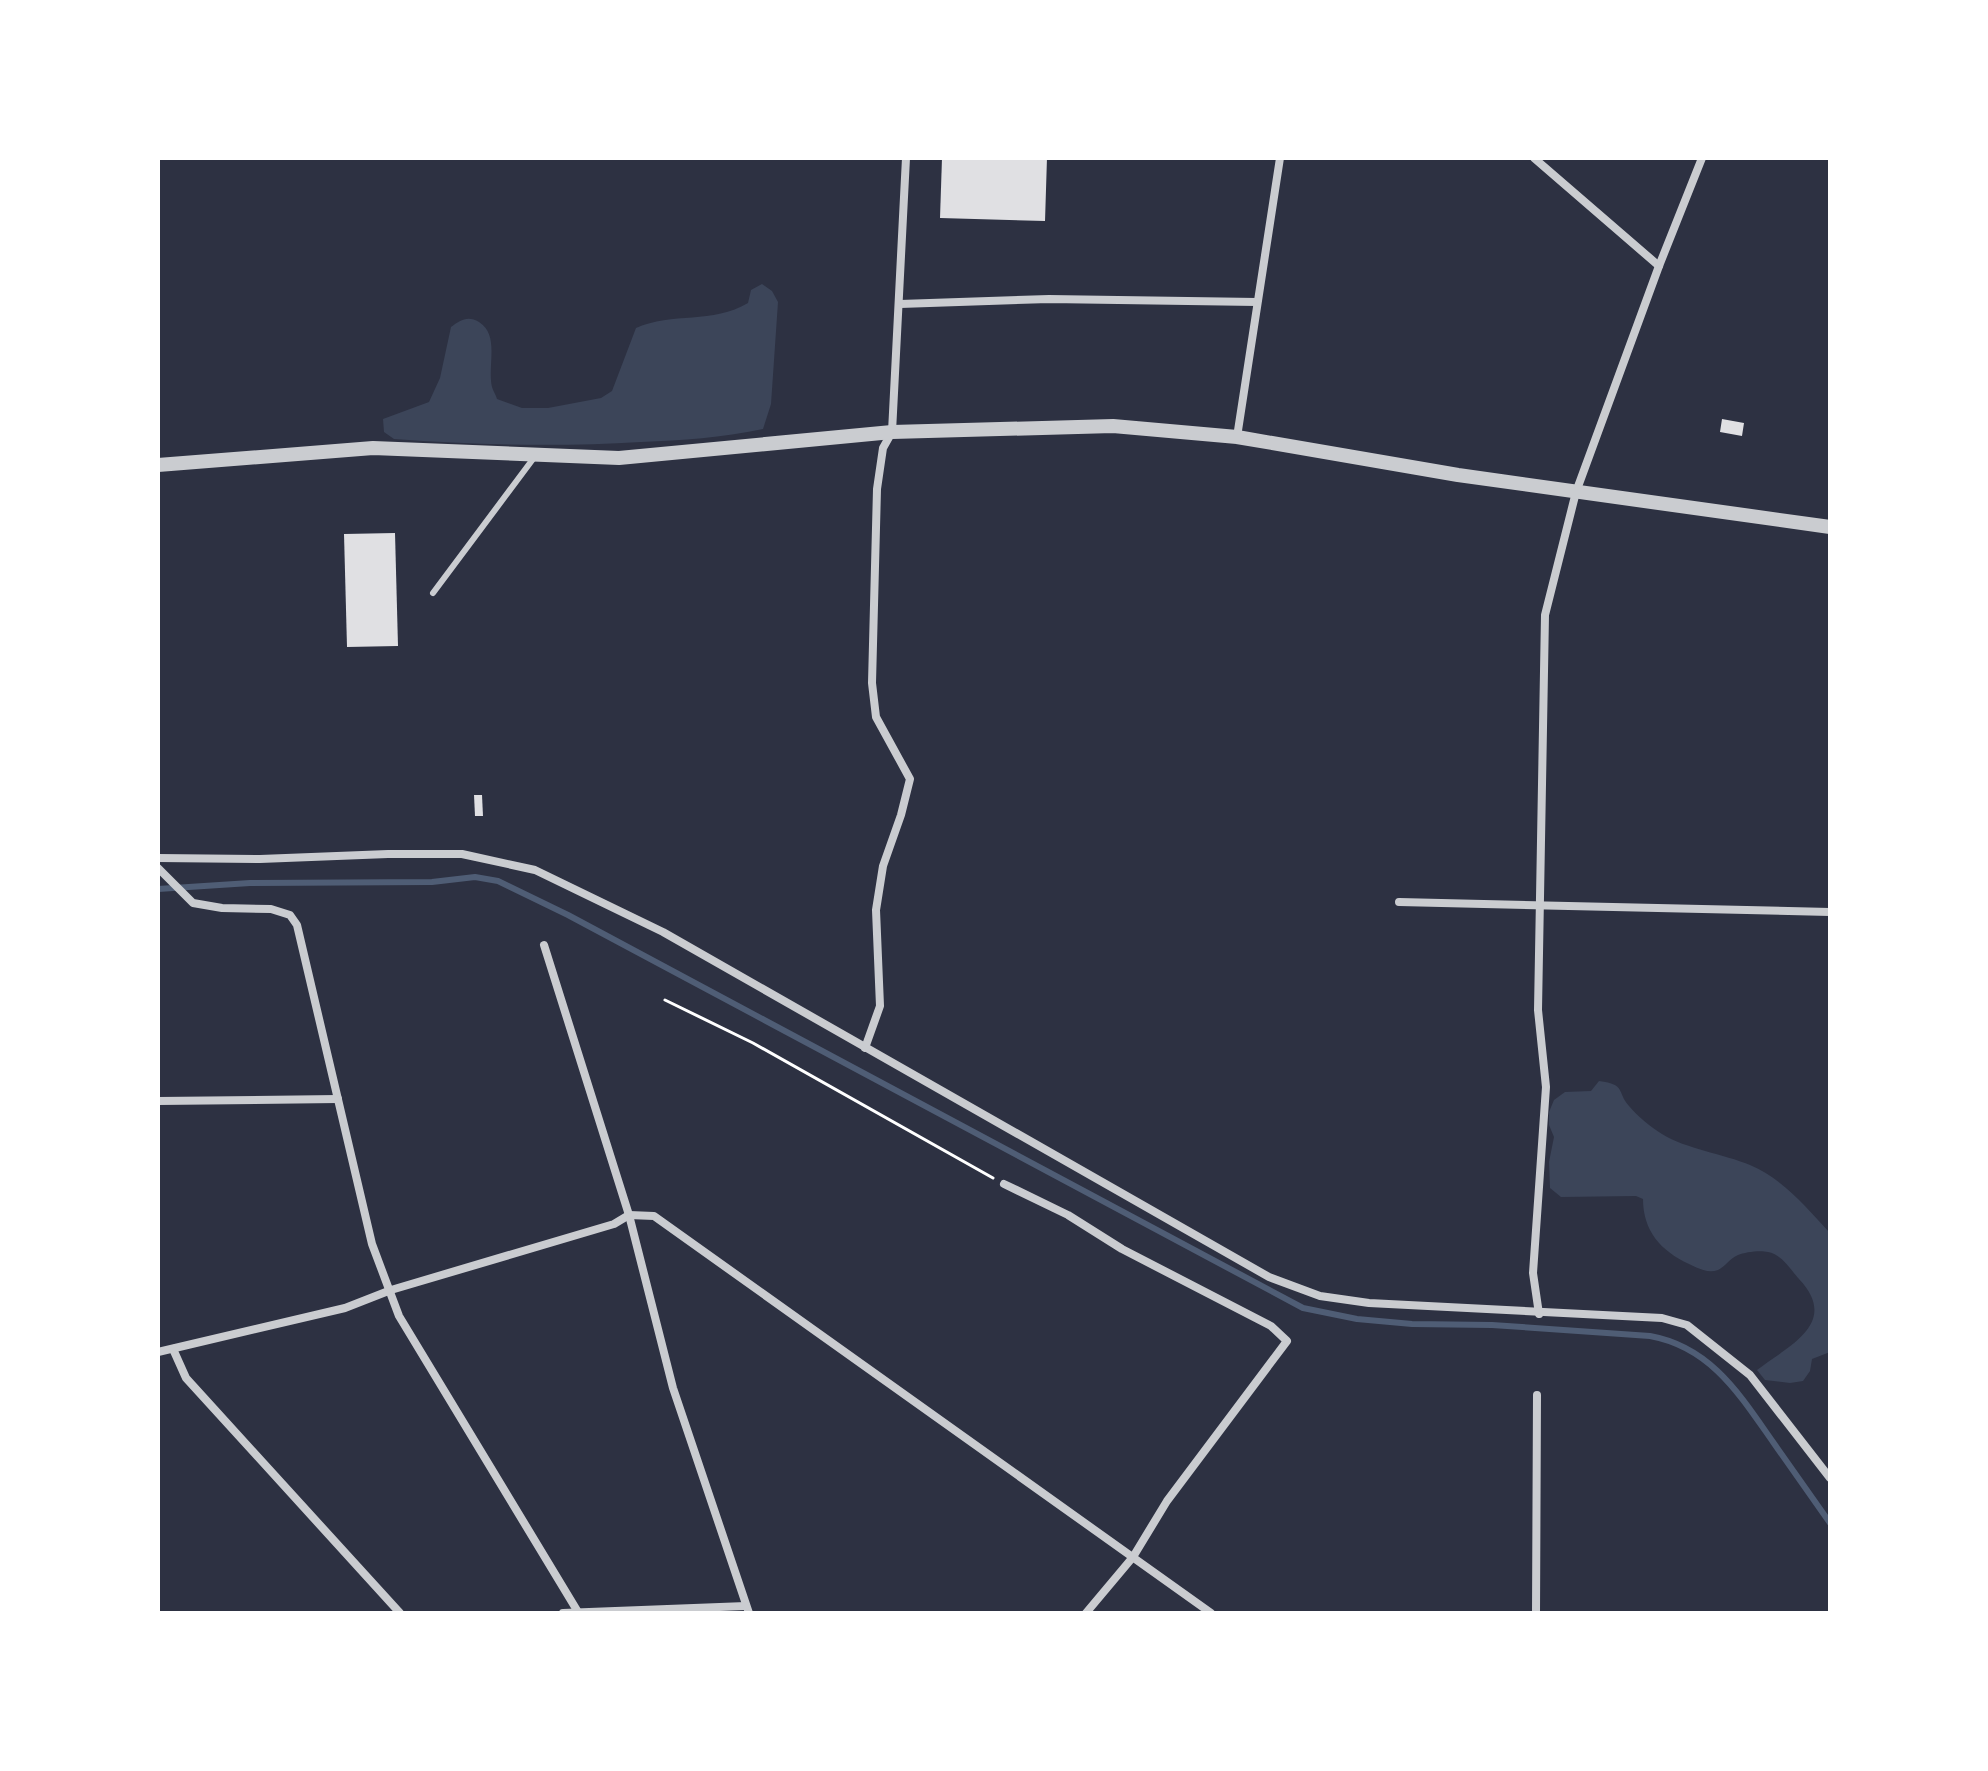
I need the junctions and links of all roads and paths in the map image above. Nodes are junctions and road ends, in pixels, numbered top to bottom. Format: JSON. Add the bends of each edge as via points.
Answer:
{"nodes":[{"id":1,"x":906,"y":158,"type":"edge"},
{"id":2,"x":1280,"y":158,"type":"edge"},
{"id":3,"x":1534,"y":158,"type":"edge"},
{"id":4,"x":1702,"y":158,"type":"edge"},
{"id":5,"x":1659,"y":266,"type":"junction"},
{"id":6,"x":1257,"y":302,"type":"junction"},
{"id":7,"x":900,"y":304,"type":"junction"},
{"id":8,"x":892,"y":432,"type":"junction"},
{"id":9,"x":1237,"y":437,"type":"junction"},
{"id":10,"x":536,"y":455,"type":"junction"},
{"id":11,"x":158,"y":465,"type":"edge"},
{"id":12,"x":1576,"y":492,"type":"junction"},
{"id":13,"x":1830,"y":527,"type":"edge"},
{"id":14,"x":433,"y":593,"type":"dead end"},
{"id":15,"x":160,"y":857,"type":"edge"},
{"id":16,"x":158,"y":868,"type":"edge"},
{"id":17,"x":1399,"y":902,"type":"dead end"},
{"id":18,"x":1540,"y":906,"type":"junction"},
{"id":19,"x":1830,"y":912,"type":"edge"},
{"id":20,"x":544,"y":945,"type":"dead end"},
{"id":21,"x":665,"y":1000,"type":"dead end"},
{"id":22,"x":865,"y":1048,"type":"junction"},
{"id":23,"x":338,"y":1099,"type":"junction"},
{"id":24,"x":158,"y":1101,"type":"edge"},
{"id":25,"x":1004,"y":1184,"type":"joint"},
{"id":26,"x":629,"y":1215,"type":"junction"},
{"id":27,"x":391,"y":1290,"type":"junction"},
{"id":28,"x":1539,"y":1314,"type":"junction"},
{"id":29,"x":173,"y":1349,"type":"junction"},
{"id":30,"x":158,"y":1352,"type":"edge"},
{"id":31,"x":1537,"y":1395,"type":"dead end"},
{"id":32,"x":1830,"y":1478,"type":"edge"},
{"id":33,"x":1133,"y":1557,"type":"junction"},
{"id":34,"x":748,"y":1610,"type":"edge"},
{"id":35,"x":578,"y":1612,"type":"edge"},
{"id":36,"x":400,"y":1613,"type":"edge"},
{"id":37,"x":563,"y":1613,"type":"edge"},
{"id":38,"x":1086,"y":1613,"type":"edge"},
{"id":39,"x":1211,"y":1613,"type":"edge"},
{"id":40,"x":1536,"y":1613,"type":"edge"}],
"edges":[{"from":1,"to":7,"type":"street"},
{"from":2,"to":6,"type":"street"},
{"from":3,"to":5,"type":"street"},
{"from":4,"to":5,"type":"street"},
{"from":5,"to":12,"type":"street"},
{"from":6,"to":7,"type":"street","via":[[1049,299]]},
{"from":6,"to":9,"type":"street"},
{"from":7,"to":8,"type":"street"},
{"from":8,"to":9,"type":"street","via":[[1113,426]]},
{"from":8,"to":10,"type":"street","via":[[619,458]]},
{"from":8,"to":22,"type":"street","via":[[883,448],[877,489],[872,683],[876,717],[910,779],[883,866],[876,910],[880,1006]]},
{"from":9,"to":12,"type":"street"},
{"from":10,"to":11,"type":"street","via":[[373,448]]},
{"from":10,"to":14,"type":"lane"},
{"from":12,"to":13,"type":"street"},
{"from":12,"to":18,"type":"street","via":[[1545,615]]},
{"from":15,"to":22,"type":"street","via":[[462,854],[535,870],[663,932]]},
{"from":16,"to":23,"type":"street","via":[[193,903],[290,915],[297,925]]},
{"from":17,"to":18,"type":"street"},
{"from":18,"to":19,"type":"street"},
{"from":18,"to":28,"type":"street","via":[[1538,1010],[1546,1087],[1533,1273]]},
{"from":20,"to":26,"type":"street"},
{"from":21,"to":25,"type":"path","via":[[753,1043]]},
{"from":22,"to":28,"type":"street","via":[[1269,1277],[1345,1301]]},
{"from":23,"to":24,"type":"street"},
{"from":23,"to":27,"type":"street","via":[[372,1244]]},
{"from":25,"to":33,"type":"street","via":[[1271,1326],[1287,1341],[1167,1501]]},
{"from":26,"to":27,"type":"street","via":[[614,1224]]},
{"from":26,"to":33,"type":"street","via":[[654,1216]]},
{"from":26,"to":34,"type":"street","via":[[673,1388]]},
{"from":27,"to":29,"type":"street","via":[[345,1308]]},
{"from":27,"to":35,"type":"street","via":[[399,1316]]},
{"from":28,"to":32,"type":"street","via":[[1662,1318],[1687,1325],[1750,1375]]},
{"from":29,"to":30,"type":"street"},
{"from":29,"to":36,"type":"street","via":[[186,1378]]},
{"from":31,"to":40,"type":"street"},
{"from":33,"to":38,"type":"street"},
{"from":33,"to":39,"type":"street"},
{"from":34,"to":35,"type":"street"},
{"from":35,"to":37,"type":"street"}]}
